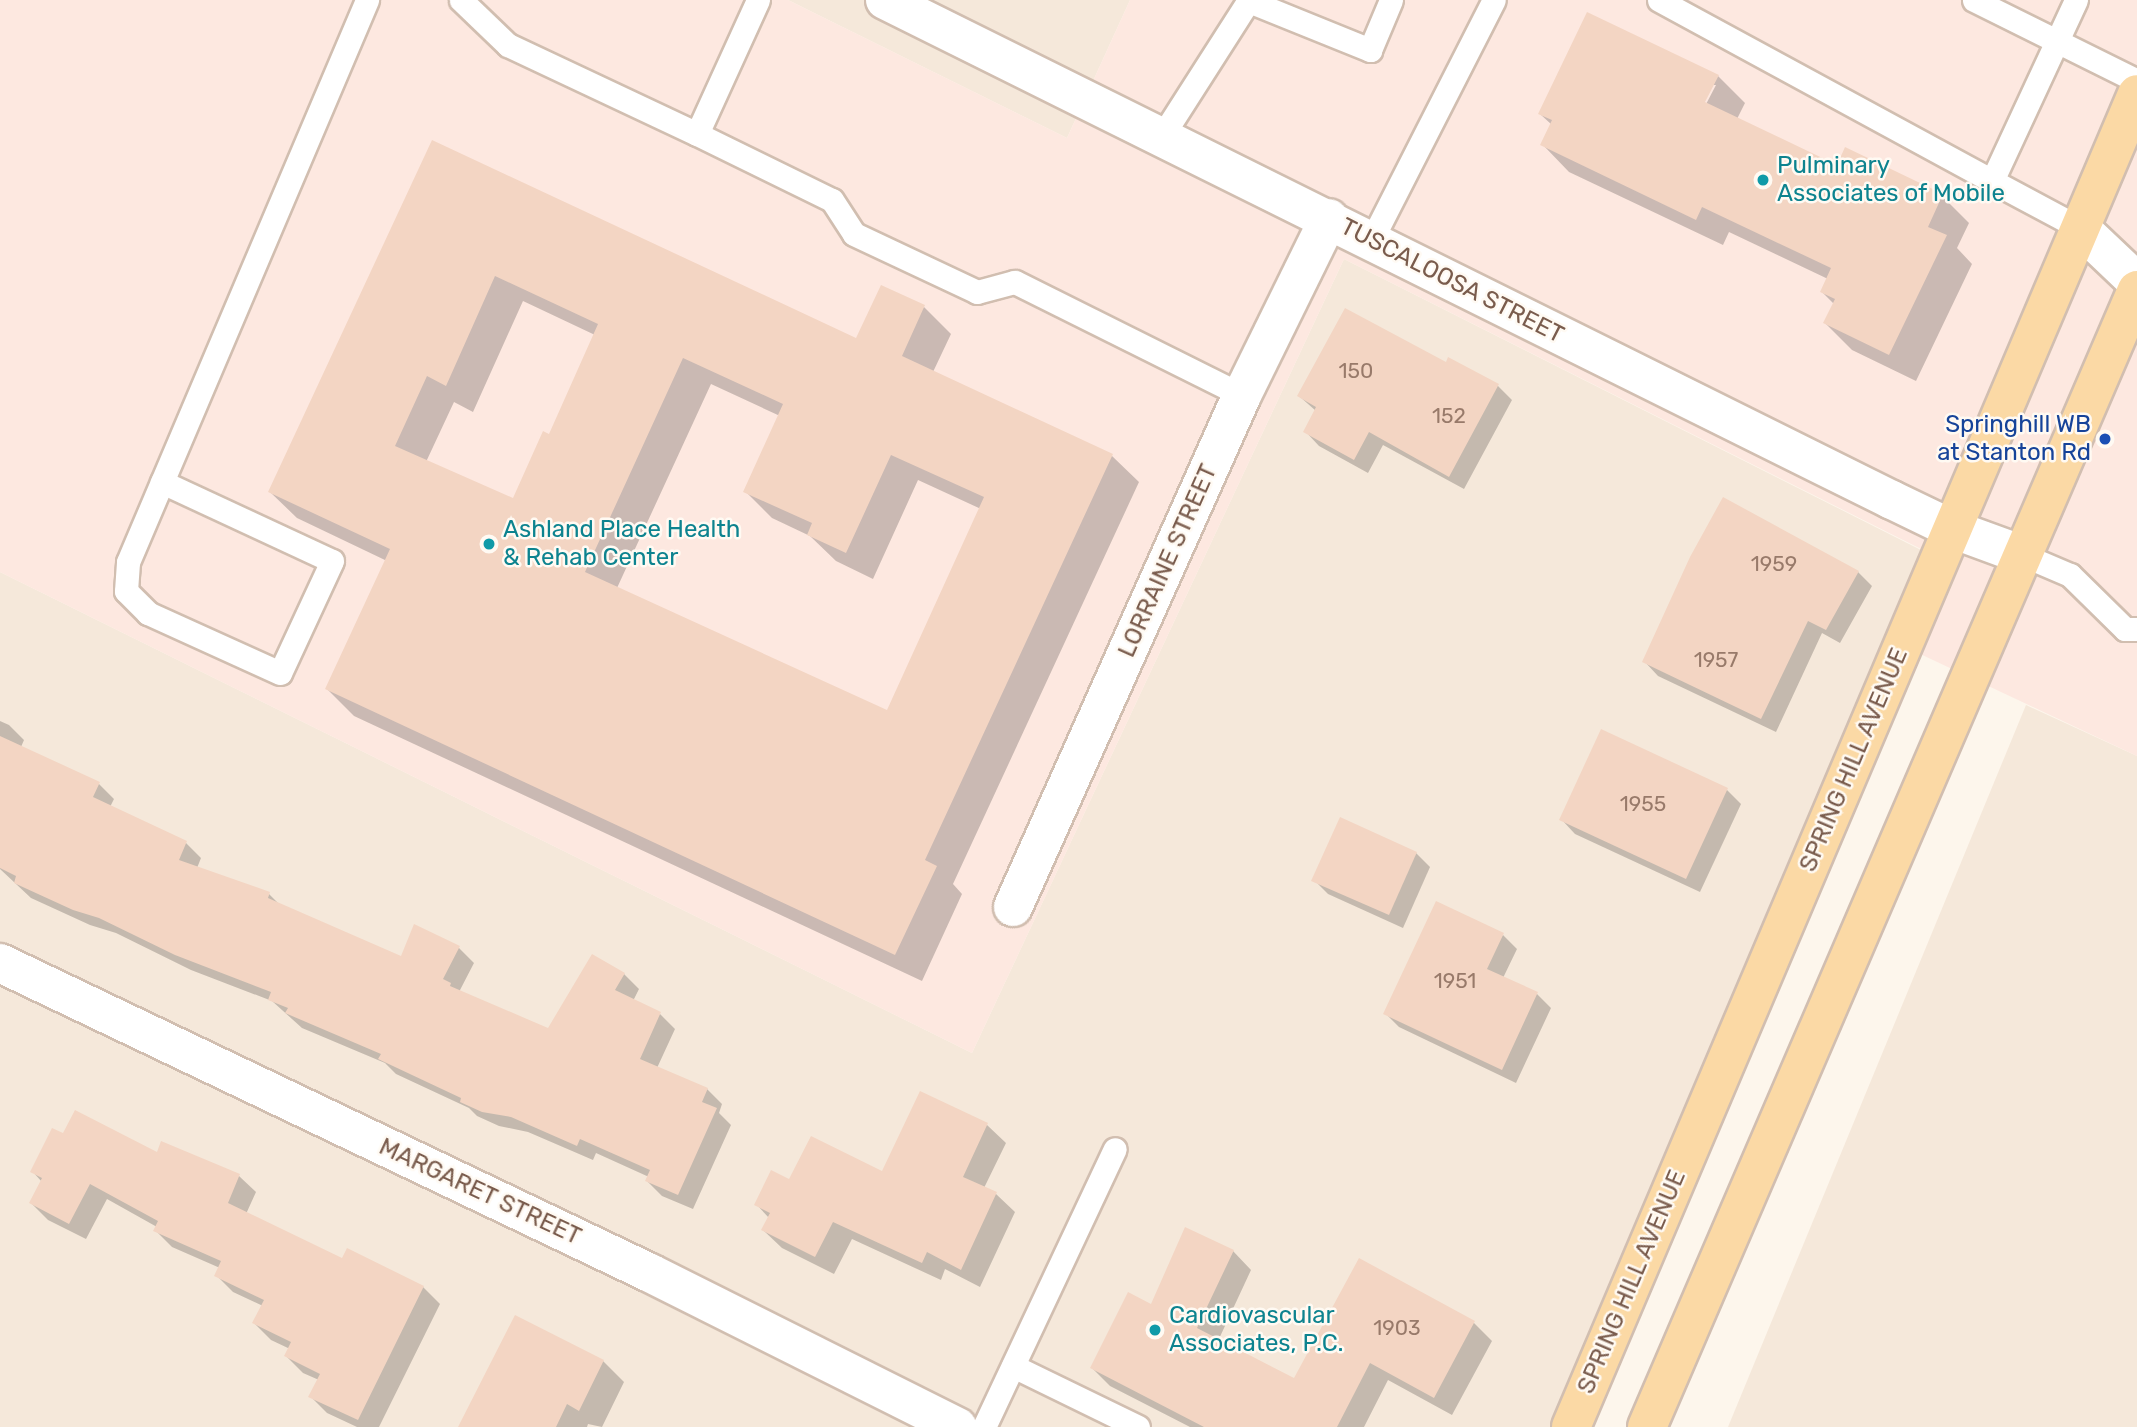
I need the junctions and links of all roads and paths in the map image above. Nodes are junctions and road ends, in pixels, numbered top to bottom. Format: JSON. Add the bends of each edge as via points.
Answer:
{"nodes":[{"id":1,"x":367,"y":0,"type":"edge"},
{"id":2,"x":461,"y":0,"type":"edge"},
{"id":3,"x":758,"y":0,"type":"edge"},
{"id":4,"x":885,"y":0,"type":"edge"},
{"id":5,"x":1249,"y":0,"type":"edge"},
{"id":6,"x":1391,"y":0,"type":"edge"},
{"id":7,"x":1494,"y":0,"type":"edge"},
{"id":8,"x":1658,"y":0,"type":"edge"},
{"id":9,"x":1975,"y":0,"type":"edge"},
{"id":10,"x":2076,"y":0,"type":"edge"},
{"id":11,"x":2056,"y":42,"type":"junction"},
{"id":12,"x":2137,"y":82,"type":"edge"},
{"id":13,"x":2137,"y":94,"type":"edge"},
{"id":14,"x":697,"y":134,"type":"junction"},
{"id":15,"x":1162,"y":135,"type":"junction"},
{"id":16,"x":1992,"y":181,"type":"junction"},
{"id":17,"x":1329,"y":218,"type":"junction"},
{"id":18,"x":2080,"y":228,"type":"junction"},
{"id":19,"x":1372,"y":239,"type":"junction"},
{"id":20,"x":2137,"y":282,"type":"edge"},
{"id":21,"x":2137,"y":290,"type":"edge"},
{"id":22,"x":1242,"y":394,"type":"junction"},
{"id":23,"x":162,"y":482,"type":"junction"},
{"id":24,"x":1952,"y":529,"type":"junction"},
{"id":25,"x":2023,"y":555,"type":"junction"},
{"id":26,"x":2137,"y":629,"type":"edge"},
{"id":27,"x":1013,"y":907,"type":"dead end"},
{"id":28,"x":0,"y":963,"type":"edge"},
{"id":29,"x":1115,"y":1149,"type":"dead end"},
{"id":30,"x":1013,"y":1366,"type":"junction"},
{"id":31,"x":958,"y":1427,"type":"edge"},
{"id":32,"x":984,"y":1427,"type":"edge"},
{"id":33,"x":1138,"y":1427,"type":"edge"},
{"id":34,"x":1571,"y":1427,"type":"edge"},
{"id":35,"x":1647,"y":1427,"type":"edge"}],
"edges":[{"from":1,"to":23,"type":"lane"},
{"from":2,"to":14,"type":"lane","via":[[508,45]]},
{"from":3,"to":14,"type":"lane"},
{"from":4,"to":15,"type":"street","name":"TUSCALOOSA STREET"},
{"from":5,"to":6,"type":"lane","via":[[1370,51]]},
{"from":5,"to":15,"type":"lane"},
{"from":7,"to":19,"type":"lane"},
{"from":8,"to":16,"type":"lane"},
{"from":9,"to":11,"type":"lane"},
{"from":10,"to":11,"type":"lane"},
{"from":11,"to":12,"type":"lane"},
{"from":11,"to":16,"type":"lane"},
{"from":13,"to":18,"type":"main road","name":"SPRING HILL AVENUE"},
{"from":14,"to":22,"type":"lane","via":[[832,200],[854,234],[866,240],[977,292],[1015,282]]},
{"from":15,"to":17,"type":"street","name":"TUSCALOOSA STREET"},
{"from":16,"to":18,"type":"lane"},
{"from":17,"to":19,"type":"street","name":"TUSCALOOSA STREET"},
{"from":17,"to":22,"type":"street","name":"LORRAINE STREET"},
{"from":18,"to":20,"type":"street"},
{"from":18,"to":24,"type":"main road","name":"SPRING HILL AVENUE"},
{"from":19,"to":24,"type":"street","name":"TUSCALOOSA STREET","via":[[1585,350]]},
{"from":21,"to":25,"type":"main road"},
{"from":22,"to":27,"type":"street","name":"LORRAINE STREET"},
{"from":23,"to":23,"type":"lane","via":[[128,562],[126,591],[148,613],[280,673],[332,561]]},
{"from":24,"to":25,"type":"street","name":"TUSCALOOSA STREET"},
{"from":24,"to":34,"type":"main road","name":"SPRING HILL AVENUE"},
{"from":25,"to":26,"type":"lane","via":[[2070,575],[2126,629]]},
{"from":25,"to":35,"type":"main road"},
{"from":28,"to":31,"type":"street","name":"MARGARET STREET","via":[[650,1273]]},
{"from":29,"to":30,"type":"lane"},
{"from":30,"to":32,"type":"lane"},
{"from":30,"to":33,"type":"lane"}]}
